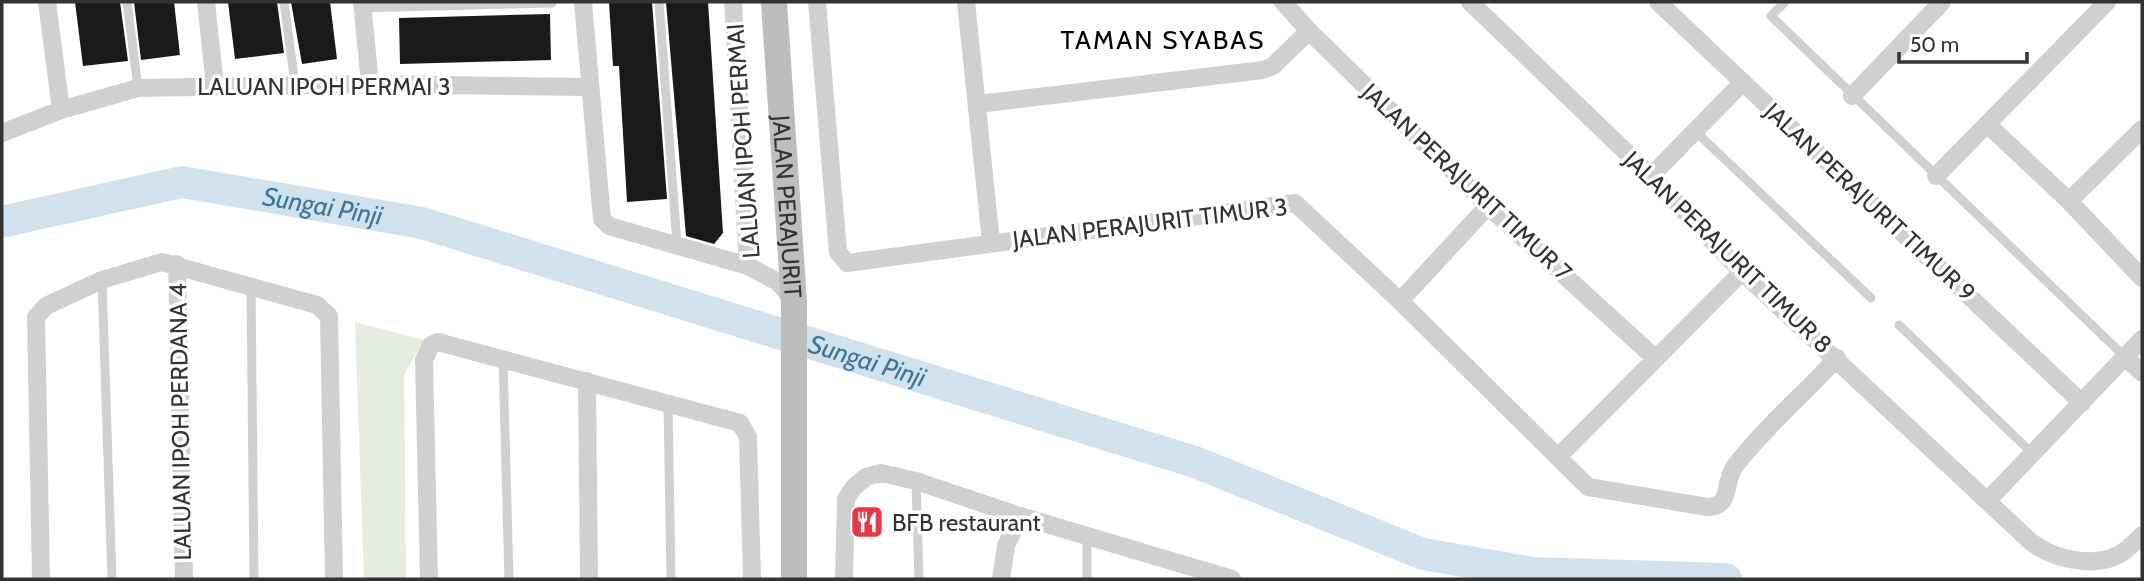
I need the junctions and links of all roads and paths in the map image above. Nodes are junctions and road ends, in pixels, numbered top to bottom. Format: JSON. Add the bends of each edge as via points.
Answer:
{"nodes":[{"id":1,"x":47,"y":2,"type":"edge"},
{"id":2,"x":127,"y":2,"type":"edge"},
{"id":3,"x":206,"y":2,"type":"edge"},
{"id":4,"x":284,"y":2,"type":"edge"},
{"id":5,"x":583,"y":2,"type":"edge"},
{"id":6,"x":659,"y":2,"type":"edge"},
{"id":7,"x":733,"y":2,"type":"edge"},
{"id":8,"x":775,"y":2,"type":"edge"},
{"id":9,"x":817,"y":2,"type":"edge"},
{"id":10,"x":966,"y":2,"type":"edge"},
{"id":11,"x":1283,"y":2,"type":"edge"},
{"id":12,"x":1470,"y":2,"type":"edge"},
{"id":13,"x":1658,"y":2,"type":"edge"},
{"id":14,"x":1785,"y":2,"type":"edge"},
{"id":15,"x":1942,"y":2,"type":"edge"},
{"id":16,"x":2108,"y":2,"type":"edge"},
{"id":17,"x":552,"y":3,"type":"edge"},
{"id":18,"x":362,"y":5,"type":"edge"},
{"id":19,"x":1308,"y":31,"type":"junction"},
{"id":20,"x":1743,"y":82,"type":"junction"},
{"id":21,"x":295,"y":84,"type":"junction"},
{"id":22,"x":370,"y":84,"type":"junction"},
{"id":23,"x":215,"y":86,"type":"junction"},
{"id":24,"x":589,"y":87,"type":"junction"},
{"id":25,"x":138,"y":88,"type":"junction"},
{"id":26,"x":1852,"y":96,"type":"junction"},
{"id":27,"x":978,"y":104,"type":"junction"},
{"id":28,"x":61,"y":110,"type":"junction"},
{"id":29,"x":1987,"y":124,"type":"junction"},
{"id":30,"x":2142,"y":129,"type":"edge"},
{"id":31,"x":1695,"y":131,"type":"junction"},
{"id":32,"x":2,"y":133,"type":"edge"},
{"id":33,"x":1651,"y":176,"type":"junction"},
{"id":34,"x":1936,"y":176,"type":"junction"},
{"id":35,"x":2069,"y":201,"type":"junction"},
{"id":36,"x":1488,"y":206,"type":"junction"},
{"id":37,"x":991,"y":242,"type":"junction"},
{"id":38,"x":677,"y":244,"type":"junction"},
{"id":39,"x":177,"y":264,"type":"junction"},
{"id":40,"x":748,"y":266,"type":"junction"},
{"id":41,"x":1742,"y":272,"type":"junction"},
{"id":42,"x":2142,"y":278,"type":"edge"},
{"id":43,"x":102,"y":280,"type":"junction"},
{"id":44,"x":251,"y":284,"type":"junction"},
{"id":45,"x":1871,"y":298,"type":"dead end"},
{"id":46,"x":1400,"y":301,"type":"junction"},
{"id":47,"x":794,"y":302,"type":"junction"},
{"id":48,"x":1899,"y":325,"type":"dead end"},
{"id":49,"x":2142,"y":340,"type":"edge"},
{"id":50,"x":502,"y":357,"type":"junction"},
{"id":51,"x":2125,"y":357,"type":"junction"},
{"id":52,"x":1655,"y":358,"type":"junction"},
{"id":53,"x":1837,"y":358,"type":"junction"},
{"id":54,"x":2142,"y":373,"type":"edge"},
{"id":55,"x":587,"y":381,"type":"junction"},
{"id":56,"x":668,"y":403,"type":"junction"},
{"id":57,"x":2082,"y":403,"type":"junction"},
{"id":58,"x":2033,"y":454,"type":"junction"},
{"id":59,"x":1558,"y":457,"type":"junction"},
{"id":60,"x":916,"y":481,"type":"junction"},
{"id":61,"x":1989,"y":499,"type":"junction"},
{"id":62,"x":1020,"y":516,"type":"junction"},
{"id":63,"x":1087,"y":535,"type":"junction"},
{"id":64,"x":2142,"y":535,"type":"edge"},
{"id":65,"x":1182,"y":572,"type":"edge"},
{"id":66,"x":41,"y":579,"type":"edge"},
{"id":67,"x":112,"y":579,"type":"edge"},
{"id":68,"x":184,"y":579,"type":"edge"},
{"id":69,"x":254,"y":579,"type":"edge"},
{"id":70,"x":334,"y":579,"type":"edge"},
{"id":71,"x":429,"y":579,"type":"edge"},
{"id":72,"x":509,"y":579,"type":"edge"},
{"id":73,"x":589,"y":579,"type":"edge"},
{"id":74,"x":671,"y":579,"type":"edge"},
{"id":75,"x":752,"y":579,"type":"edge"},
{"id":76,"x":794,"y":579,"type":"edge"},
{"id":77,"x":844,"y":579,"type":"edge"},
{"id":78,"x":919,"y":579,"type":"edge"},
{"id":79,"x":1001,"y":579,"type":"edge"},
{"id":80,"x":1087,"y":579,"type":"edge"},
{"id":81,"x":1233,"y":579,"type":"edge"}],
"edges":[{"from":1,"to":28,"type":"street"},
{"from":2,"to":25,"type":"lane"},
{"from":3,"to":23,"type":"street"},
{"from":4,"to":21,"type":"lane"},
{"from":5,"to":24,"type":"street"},
{"from":6,"to":38,"type":"lane"},
{"from":7,"to":40,"type":"street","name":"LALUAN IPOH PERMAI"},
{"from":8,"to":47,"type":"street","name":"JALAN PERAJURIT"},
{"from":9,"to":37,"type":"street","name":"JALAN PERAJURIT TIMUR 3","via":[[842,261]]},
{"from":10,"to":27,"type":"street"},
{"from":11,"to":19,"type":"street","name":"JALAN PERAJURIT TIMUR 7"},
{"from":12,"to":33,"type":"street","name":"JALAN PERAJURIT TIMUR 8"},
{"from":13,"to":20,"type":"street","name":"JALAN PERAJURIT TIMUR 9"},
{"from":14,"to":26,"type":"lane","via":[[1771,16]]},
{"from":15,"to":26,"type":"street"},
{"from":16,"to":29,"type":"street"},
{"from":17,"to":18,"type":"lane"},
{"from":18,"to":22,"type":"street"},
{"from":19,"to":27,"type":"street","via":[[1263,71]]},
{"from":19,"to":36,"type":"street","name":"JALAN PERAJURIT TIMUR 7"},
{"from":20,"to":31,"type":"street"},
{"from":20,"to":57,"type":"street","name":"JALAN PERAJURIT TIMUR 9"},
{"from":21,"to":22,"type":"street","name":"LALUAN IPOH PERMAI 3"},
{"from":21,"to":23,"type":"street","name":"LALUAN IPOH PERMAI 3"},
{"from":22,"to":24,"type":"street","name":"LALUAN IPOH PERMAI 3"},
{"from":23,"to":25,"type":"street","name":"LALUAN IPOH PERMAI 3"},
{"from":24,"to":38,"type":"street","via":[[600,214],[609,226]]},
{"from":25,"to":28,"type":"street","name":"LALUAN IPOH PERMAI 3"},
{"from":26,"to":34,"type":"lane"},
{"from":27,"to":37,"type":"street"},
{"from":28,"to":32,"type":"street","name":"LALUAN IPOH PERMAI 3"},
{"from":29,"to":34,"type":"street"},
{"from":29,"to":35,"type":"street"},
{"from":30,"to":35,"type":"street"},
{"from":31,"to":33,"type":"street"},
{"from":31,"to":45,"type":"lane"},
{"from":33,"to":41,"type":"street","name":"JALAN PERAJURIT TIMUR 8"},
{"from":34,"to":51,"type":"lane"},
{"from":35,"to":42,"type":"street"},
{"from":36,"to":46,"type":"street"},
{"from":36,"to":52,"type":"street","name":"JALAN PERAJURIT TIMUR 7"},
{"from":37,"to":46,"type":"street","name":"JALAN PERAJURIT TIMUR 3","via":[[1290,202],[1303,208]]},
{"from":38,"to":40,"type":"street"},
{"from":39,"to":43,"type":"street","via":[[147,265]]},
{"from":39,"to":44,"type":"street"},
{"from":39,"to":68,"type":"street","name":"LALUAN IPOH PERDANA 4"},
{"from":40,"to":47,"type":"street","name":"LALUAN IPOH PERMAI","via":[[778,282]]},
{"from":41,"to":52,"type":"street"},
{"from":41,"to":53,"type":"street","name":"JALAN PERAJURIT TIMUR 8"},
{"from":43,"to":66,"type":"street","via":[[46,306],[36,317]]},
{"from":43,"to":67,"type":"lane"},
{"from":44,"to":69,"type":"lane"},
{"from":44,"to":70,"type":"street","via":[[317,305],[329,316]]},
{"from":46,"to":59,"type":"street","name":"JALAN PERAJURIT TIMUR 3"},
{"from":47,"to":76,"type":"street","name":"JALAN PERAJURIT"},
{"from":48,"to":58,"type":"lane"},
{"from":49,"to":51,"type":"street"},
{"from":50,"to":55,"type":"street"},
{"from":50,"to":71,"type":"street","via":[[446,342],[431,345],[426,352]]},
{"from":50,"to":72,"type":"lane"},
{"from":51,"to":54,"type":"street"},
{"from":51,"to":57,"type":"street"},
{"from":52,"to":59,"type":"street"},
{"from":53,"to":59,"type":"street","name":"JALAN PERAJURIT TIMUR 3","via":[[1733,469],[1721,504],[1707,507],[1588,487]]},
{"from":53,"to":61,"type":"street","name":"JALAN PERAJURIT TIMUR 8"},
{"from":55,"to":56,"type":"street"},
{"from":55,"to":73,"type":"street"},
{"from":56,"to":74,"type":"lane"},
{"from":56,"to":75,"type":"street","via":[[734,420],[746,432]]},
{"from":57,"to":58,"type":"street"},
{"from":58,"to":61,"type":"street"},
{"from":60,"to":62,"type":"street"},
{"from":60,"to":77,"type":"street","via":[[881,473],[854,486],[844,514]]},
{"from":60,"to":78,"type":"lane"},
{"from":61,"to":64,"type":"street","name":"JALAN PERAJURIT TIMUR 8","via":[[2042,551],[2067,558],[2116,556]]},
{"from":62,"to":63,"type":"street"},
{"from":62,"to":79,"type":"street","via":[[1006,546]]},
{"from":63,"to":65,"type":"street"},
{"from":63,"to":80,"type":"lane"},
{"from":65,"to":81,"type":"street"}]}
